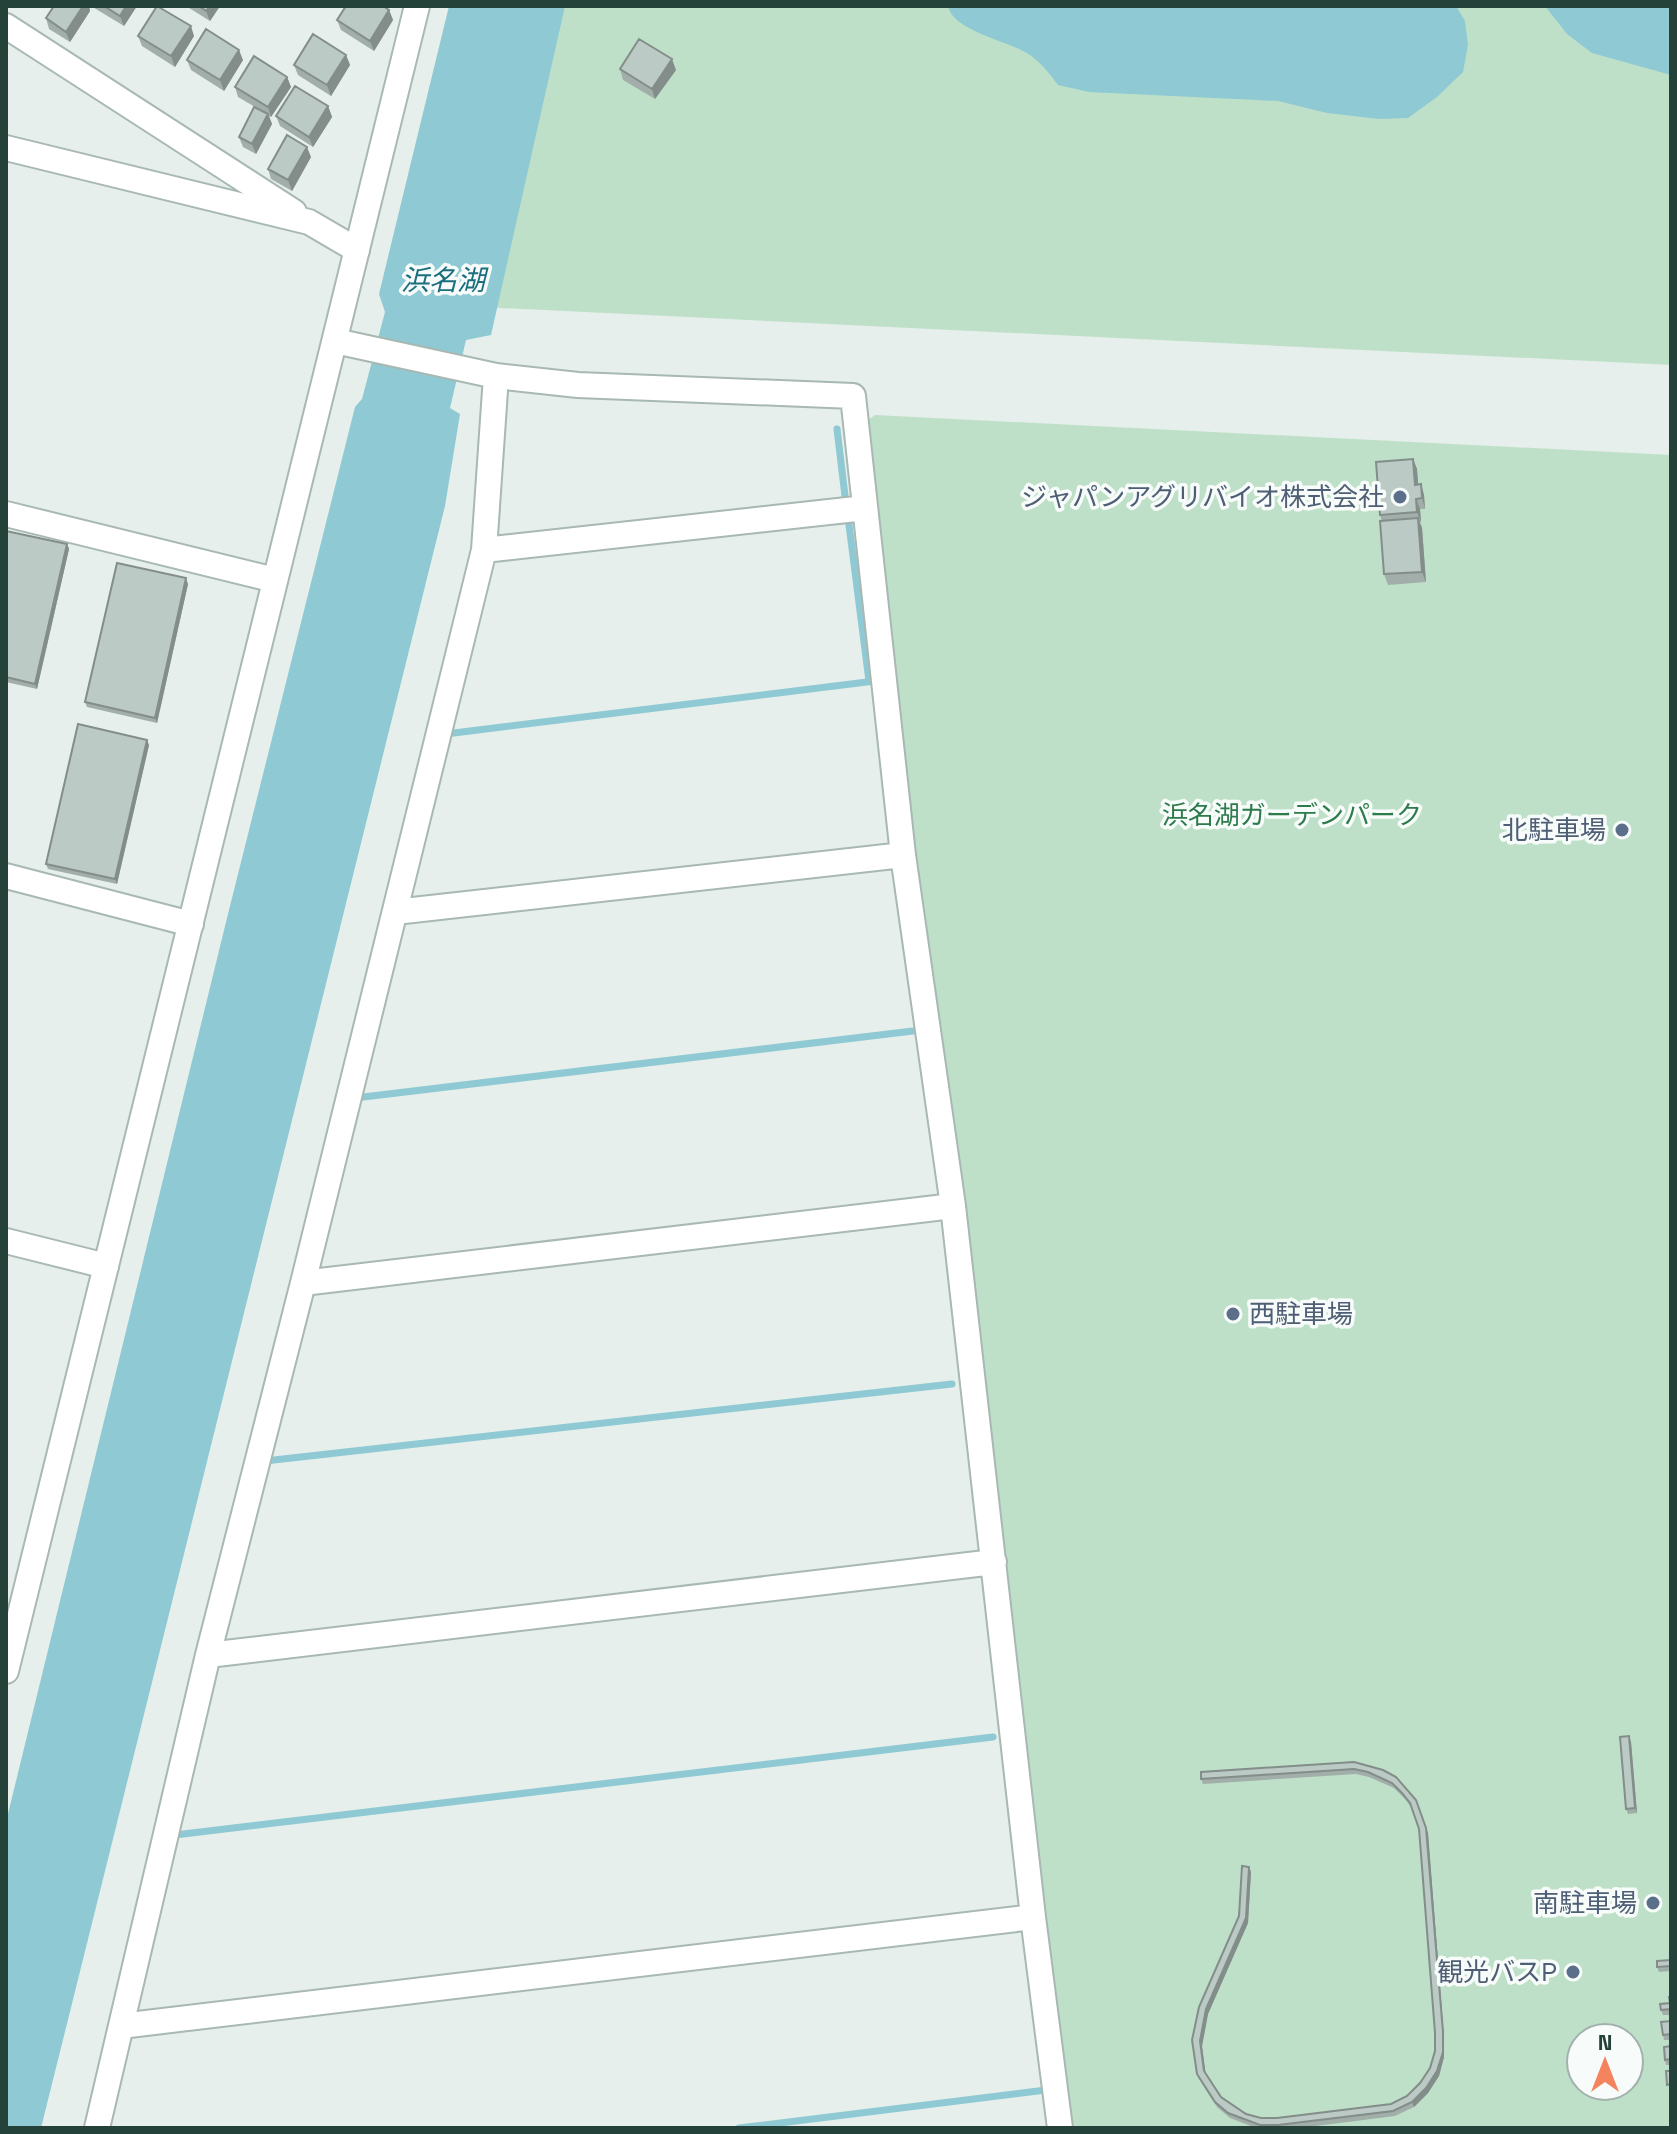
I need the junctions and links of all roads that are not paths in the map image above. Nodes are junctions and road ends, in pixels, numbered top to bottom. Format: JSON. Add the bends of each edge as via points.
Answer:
{"nodes":[{"id":1,"x":417,"y":6,"type":"edge"},
{"id":2,"x":6,"y":26,"type":"edge"},
{"id":3,"x":6,"y":148,"type":"edge"},
{"id":4,"x":309,"y":222,"type":"junction"},
{"id":5,"x":357,"y":250,"type":"junction"},
{"id":6,"x":341,"y":343,"type":"junction"},
{"id":7,"x":496,"y":376,"type":"junction"},
{"id":8,"x":865,"y":508,"type":"junction"},
{"id":9,"x":6,"y":514,"type":"edge"},
{"id":10,"x":484,"y":550,"type":"junction"},
{"id":11,"x":275,"y":580,"type":"junction"},
{"id":12,"x":903,"y":855,"type":"junction"},
{"id":13,"x":6,"y":876,"type":"edge"},
{"id":14,"x":395,"y":912,"type":"junction"},
{"id":15,"x":191,"y":924,"type":"junction"},
{"id":16,"x":953,"y":1206,"type":"junction"},
{"id":17,"x":6,"y":1241,"type":"edge"},
{"id":18,"x":106,"y":1266,"type":"junction"},
{"id":19,"x":303,"y":1283,"type":"junction"},
{"id":20,"x":994,"y":1562,"type":"junction"},
{"id":21,"x":13,"y":1612,"type":"edge"},
{"id":22,"x":208,"y":1655,"type":"junction"},
{"id":23,"x":6,"y":1671,"type":"edge"},
{"id":24,"x":1033,"y":1917,"type":"junction"},
{"id":25,"x":121,"y":2026,"type":"junction"},
{"id":26,"x":97,"y":2128,"type":"edge"},
{"id":27,"x":1060,"y":2128,"type":"edge"}],
"edges":[{"from":1,"to":5,"type":"street"},
{"from":2,"to":4,"type":"street"},
{"from":3,"to":4,"type":"street"},
{"from":4,"to":5,"type":"street"},
{"from":5,"to":6,"type":"street"},
{"from":6,"to":7,"type":"street"},
{"from":6,"to":11,"type":"street"},
{"from":7,"to":8,"type":"street","via":[[578,385],[853,396]]},
{"from":7,"to":10,"type":"street"},
{"from":8,"to":10,"type":"street"},
{"from":8,"to":12,"type":"street"},
{"from":9,"to":11,"type":"street"},
{"from":10,"to":14,"type":"street"},
{"from":11,"to":15,"type":"street"},
{"from":12,"to":14,"type":"street"},
{"from":12,"to":16,"type":"street"},
{"from":13,"to":15,"type":"street"},
{"from":14,"to":19,"type":"street"},
{"from":15,"to":18,"type":"street"},
{"from":16,"to":19,"type":"street"},
{"from":16,"to":20,"type":"street"},
{"from":17,"to":18,"type":"street"},
{"from":18,"to":21,"type":"street"},
{"from":19,"to":22,"type":"street"},
{"from":20,"to":22,"type":"street"},
{"from":20,"to":24,"type":"street"},
{"from":21,"to":23,"type":"street"},
{"from":22,"to":25,"type":"street"},
{"from":24,"to":25,"type":"street"},
{"from":24,"to":27,"type":"street"},
{"from":25,"to":26,"type":"street"}]}
